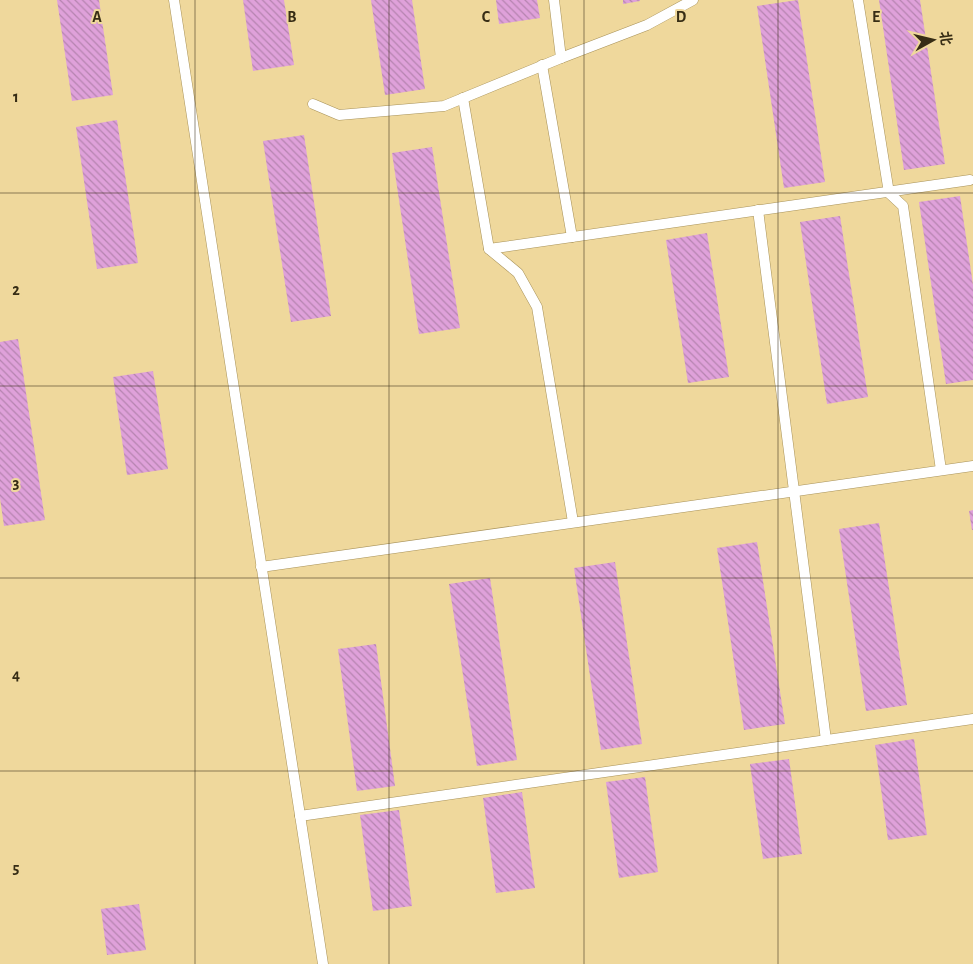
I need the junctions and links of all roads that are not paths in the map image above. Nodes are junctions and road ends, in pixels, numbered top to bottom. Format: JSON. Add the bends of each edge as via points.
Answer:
{"nodes":[{"id":1,"x":174,"y":0,"type":"edge"},
{"id":2,"x":554,"y":0,"type":"edge"},
{"id":3,"x":693,"y":0,"type":"edge"},
{"id":4,"x":858,"y":0,"type":"edge"},
{"id":5,"x":561,"y":58,"type":"junction"},
{"id":6,"x":542,"y":65,"type":"junction"},
{"id":7,"x":463,"y":98,"type":"junction"},
{"id":8,"x":313,"y":104,"type":"dead end"},
{"id":9,"x":970,"y":180,"type":"dead end"},
{"id":10,"x":889,"y":193,"type":"junction"},
{"id":11,"x":758,"y":210,"type":"junction"},
{"id":12,"x":572,"y":237,"type":"junction"},
{"id":13,"x":489,"y":249,"type":"junction"},
{"id":14,"x":973,"y":466,"type":"edge"},
{"id":15,"x":941,"y":470,"type":"junction"},
{"id":16,"x":793,"y":491,"type":"junction"},
{"id":17,"x":573,"y":522,"type":"junction"},
{"id":18,"x":262,"y":566,"type":"junction"},
{"id":19,"x":973,"y":718,"type":"edge"},
{"id":20,"x":826,"y":740,"type":"junction"},
{"id":21,"x":300,"y":816,"type":"junction"},
{"id":22,"x":323,"y":964,"type":"edge"}],
"edges":[{"from":1,"to":18,"type":"lane"},
{"from":2,"to":5,"type":"lane"},
{"from":3,"to":5,"type":"lane","via":[[647,25]]},
{"from":4,"to":10,"type":"lane"},
{"from":5,"to":6,"type":"lane"},
{"from":6,"to":7,"type":"lane"},
{"from":6,"to":12,"type":"lane"},
{"from":7,"to":8,"type":"lane","via":[[444,106],[339,115]]},
{"from":7,"to":13,"type":"lane"},
{"from":9,"to":10,"type":"lane"},
{"from":10,"to":11,"type":"lane"},
{"from":10,"to":15,"type":"lane","via":[[903,206]]},
{"from":11,"to":12,"type":"lane"},
{"from":11,"to":16,"type":"lane"},
{"from":12,"to":13,"type":"lane"},
{"from":13,"to":17,"type":"lane","via":[[518,272],[537,307]]},
{"from":14,"to":15,"type":"lane"},
{"from":15,"to":16,"type":"lane"},
{"from":16,"to":17,"type":"lane"},
{"from":16,"to":20,"type":"lane"},
{"from":17,"to":18,"type":"lane"},
{"from":18,"to":21,"type":"lane"},
{"from":19,"to":20,"type":"lane"},
{"from":20,"to":21,"type":"lane"},
{"from":21,"to":22,"type":"lane"}]}
